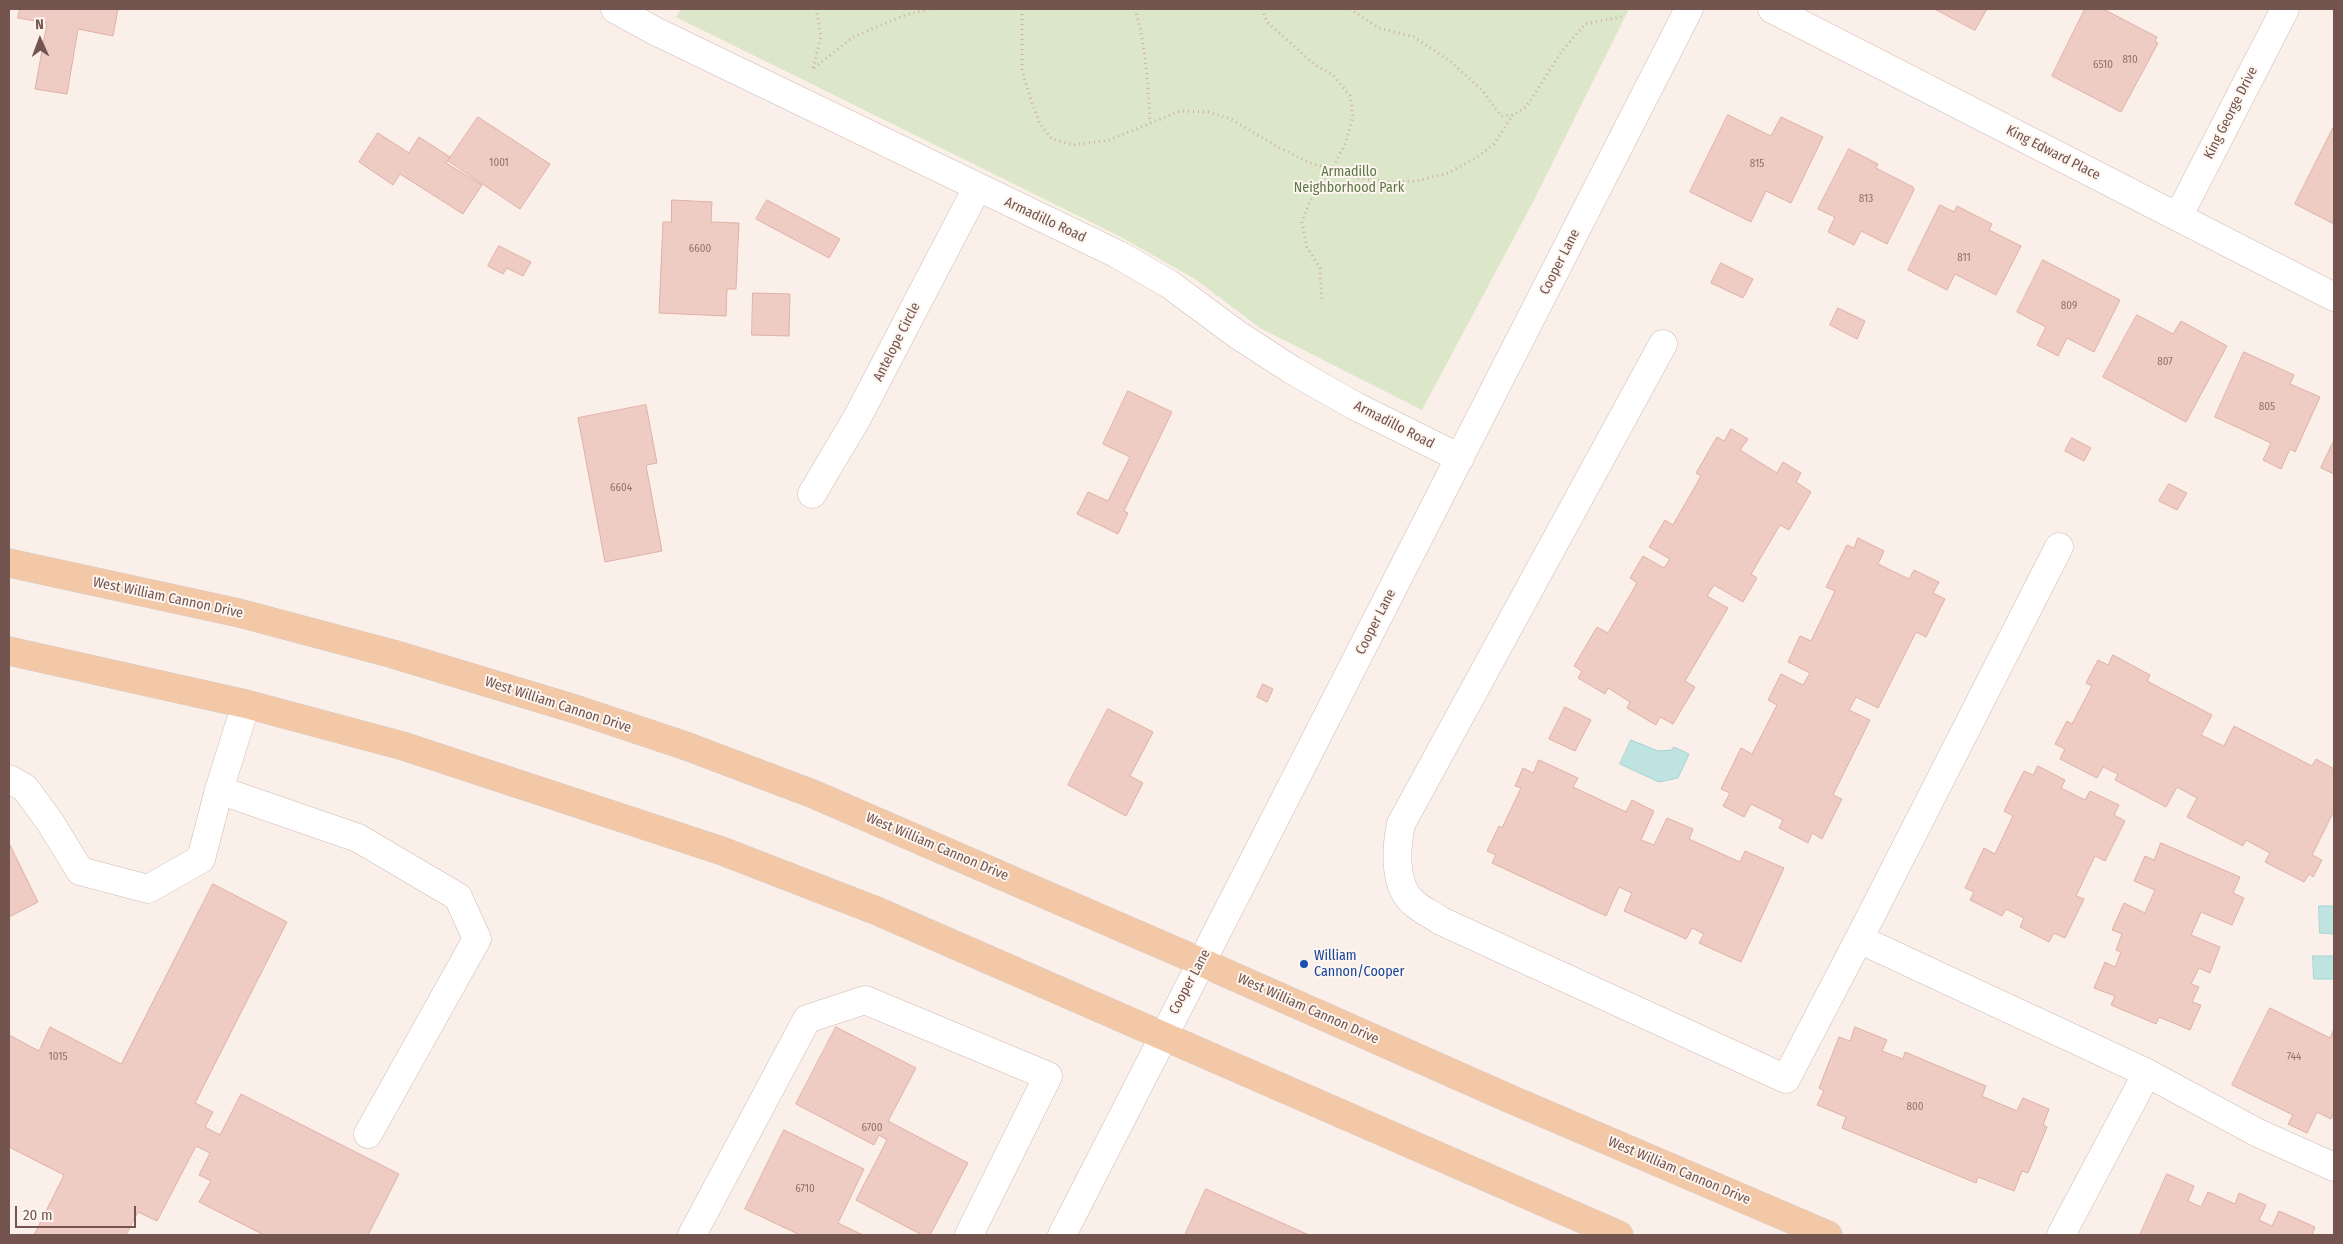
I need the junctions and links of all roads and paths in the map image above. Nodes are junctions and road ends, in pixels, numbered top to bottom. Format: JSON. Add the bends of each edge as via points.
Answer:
{"nodes":[{"id":1,"x":615,"y":9,"type":"edge"},
{"id":2,"x":816,"y":9,"type":"edge"},
{"id":3,"x":929,"y":9,"type":"edge"},
{"id":4,"x":1022,"y":9,"type":"edge"},
{"id":5,"x":1135,"y":9,"type":"edge"},
{"id":6,"x":1262,"y":9,"type":"edge"},
{"id":7,"x":1350,"y":9,"type":"edge"},
{"id":8,"x":1689,"y":9,"type":"edge"},
{"id":9,"x":1772,"y":9,"type":"edge"},
{"id":10,"x":2285,"y":9,"type":"edge"},
{"id":11,"x":1625,"y":16,"type":"dead end"},
{"id":12,"x":813,"y":69,"type":"junction"},
{"id":13,"x":799,"y":101,"type":"junction"},
{"id":14,"x":1513,"y":115,"type":"junction"},
{"id":15,"x":1150,"y":123,"type":"junction"},
{"id":16,"x":1332,"y":168,"type":"junction"},
{"id":17,"x":977,"y":188,"type":"junction"},
{"id":18,"x":2178,"y":218,"type":"junction"},
{"id":19,"x":2334,"y":297,"type":"edge"},
{"id":20,"x":1322,"y":302,"type":"dead end"},
{"id":21,"x":1663,"y":344,"type":"dead end"},
{"id":22,"x":1460,"y":458,"type":"junction"},
{"id":23,"x":812,"y":494,"type":"dead end"},
{"id":24,"x":2059,"y":547,"type":"dead end"},
{"id":25,"x":9,"y":563,"type":"edge"},
{"id":26,"x":9,"y":651,"type":"edge"},
{"id":27,"x":246,"y":704,"type":"junction"},
{"id":28,"x":9,"y":779,"type":"edge"},
{"id":29,"x":219,"y":790,"type":"junction"},
{"id":30,"x":1859,"y":939,"type":"junction"},
{"id":31,"x":1201,"y":962,"type":"junction"},
{"id":32,"x":1163,"y":1034,"type":"junction"},
{"id":33,"x":2147,"y":1073,"type":"junction"},
{"id":34,"x":368,"y":1134,"type":"dead end"},
{"id":35,"x":2334,"y":1167,"type":"edge"},
{"id":36,"x":692,"y":1235,"type":"edge"},
{"id":37,"x":969,"y":1235,"type":"edge"},
{"id":38,"x":1062,"y":1235,"type":"edge"},
{"id":39,"x":1619,"y":1235,"type":"edge"},
{"id":40,"x":1828,"y":1235,"type":"edge"},
{"id":41,"x":2061,"y":1235,"type":"edge"}],
"edges":[{"from":1,"to":13,"type":"street","name":"Armadillo Road"},
{"from":2,"to":12,"type":"path","via":[[821,36]]},
{"from":3,"to":12,"type":"path","via":[[854,36]]},
{"from":4,"to":15,"type":"path","via":[[1022,70],[1040,124],[1052,139],[1074,145],[1108,140]]},
{"from":5,"to":15,"type":"path","via":[[1147,74]]},
{"from":6,"to":16,"type":"path","via":[[1267,22],[1315,65],[1333,75],[1350,96],[1353,116],[1346,142]]},
{"from":7,"to":14,"type":"path","via":[[1379,28],[1414,37],[1451,62],[1482,90],[1501,116]]},
{"from":8,"to":22,"type":"street","name":"Cooper Lane"},
{"from":9,"to":18,"type":"street","name":"King Edward Place"},
{"from":10,"to":18,"type":"street","name":"King George Drive"},
{"from":11,"to":14,"type":"path","via":[[1585,24],[1562,51],[1526,107]]},
{"from":12,"to":13,"type":"path"},
{"from":13,"to":17,"type":"street","name":"Armadillo Road"},
{"from":14,"to":16,"type":"path","via":[[1494,144],[1476,158],[1448,172],[1417,181],[1391,182],[1357,178]]},
{"from":15,"to":16,"type":"path","via":[[1180,111],[1208,112],[1231,119],[1310,163]]},
{"from":16,"to":20,"type":"path","via":[[1310,202],[1302,222],[1307,247],[1320,268]]},
{"from":17,"to":22,"type":"street","name":"Armadillo Road","via":[[1117,254],[1169,284],[1292,370],[1355,406]]},
{"from":17,"to":23,"type":"street","name":"Antelope Circle","via":[[858,418]]},
{"from":18,"to":19,"type":"street","name":"King Edward Place"},
{"from":21,"to":30,"type":"street","via":[[1401,824],[1397,858],[1400,881],[1413,904],[1441,921],[1786,1079]]},
{"from":22,"to":31,"type":"street","name":"Cooper Lane"},
{"from":24,"to":30,"type":"street"},
{"from":25,"to":31,"type":"main road","name":"West William Cannon Drive","via":[[239,613],[393,654],[576,709],[813,794]]},
{"from":26,"to":27,"type":"main road"},
{"from":27,"to":29,"type":"street"},
{"from":27,"to":32,"type":"main road","via":[[403,746],[722,850],[877,911]]},
{"from":28,"to":29,"type":"street","via":[[25,788],[80,871],[148,889],[201,859]]},
{"from":29,"to":34,"type":"street","via":[[358,838],[458,897],[477,939]]},
{"from":30,"to":33,"type":"street"},
{"from":31,"to":32,"type":"street","name":"Cooper Lane"},
{"from":31,"to":40,"type":"main road","name":"West William Cannon Drive"},
{"from":32,"to":38,"type":"street","name":"Cooper Lane"},
{"from":32,"to":39,"type":"main road"},
{"from":33,"to":35,"type":"street","via":[[2258,1133]]},
{"from":33,"to":41,"type":"street"},
{"from":36,"to":37,"type":"street","via":[[808,1019],[865,1000],[1048,1076]]}]}
